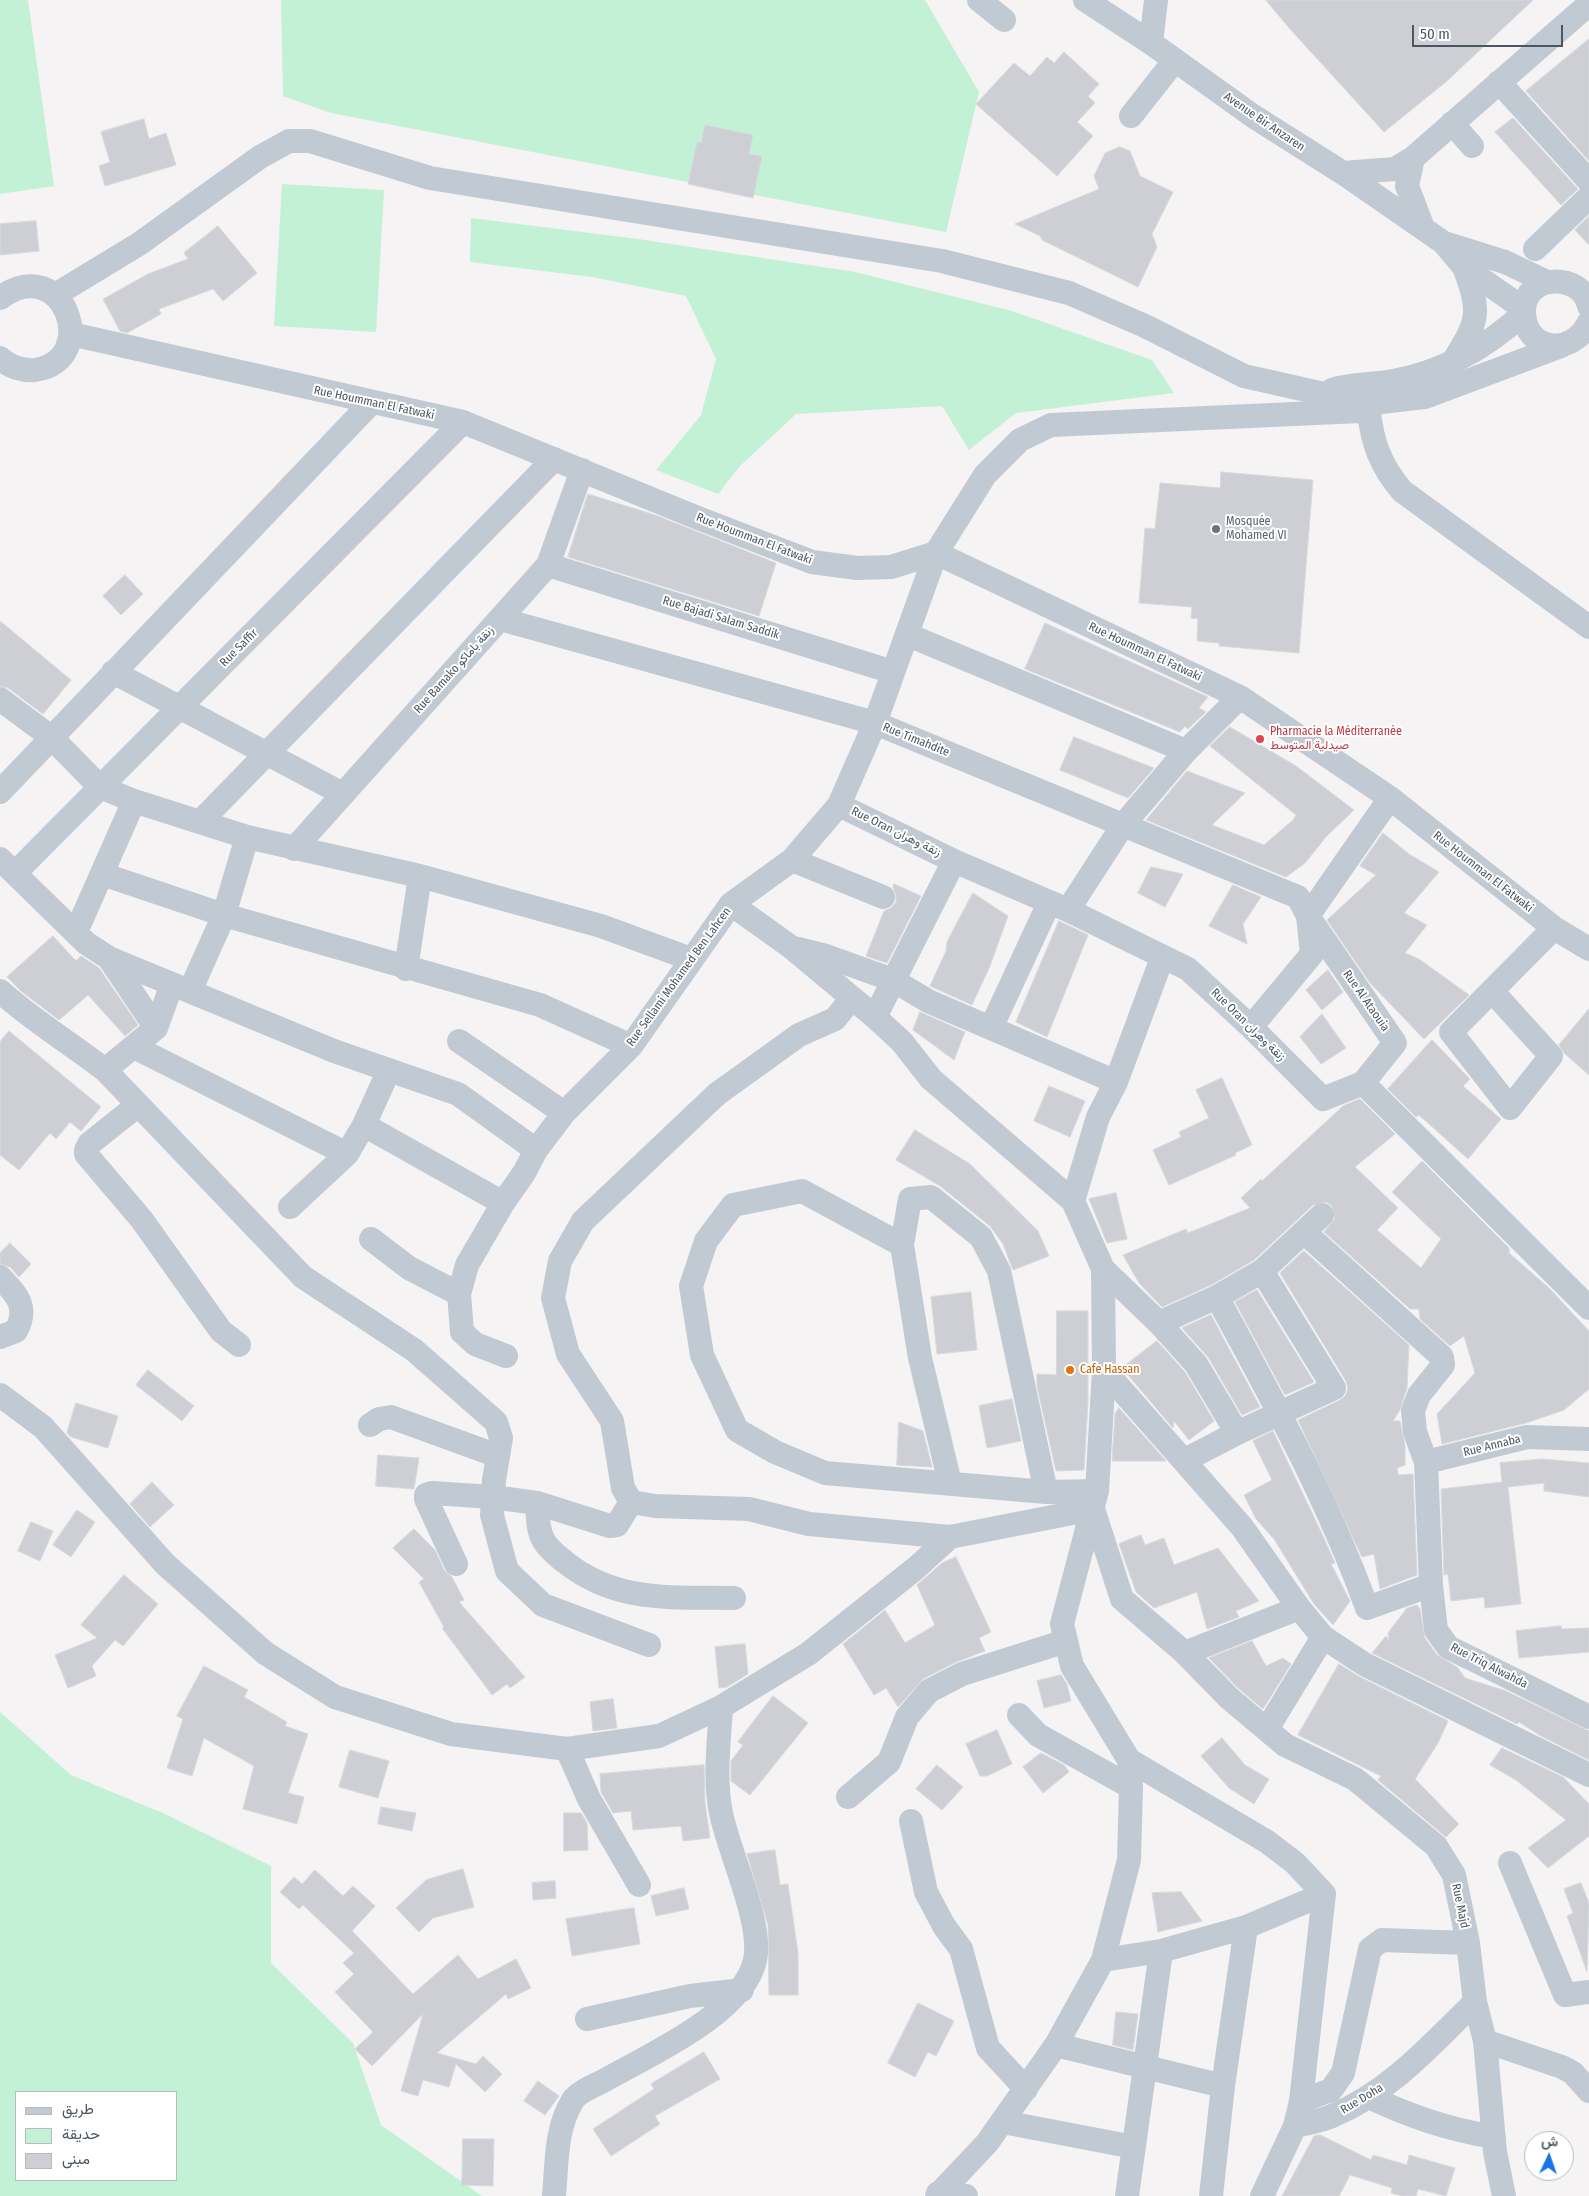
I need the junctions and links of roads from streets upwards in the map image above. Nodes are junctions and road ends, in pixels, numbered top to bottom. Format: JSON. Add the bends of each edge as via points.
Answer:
{"nodes":[{"id":1,"x":978,"y":0,"type":"edge"},
{"id":2,"x":1085,"y":0,"type":"edge"},
{"id":3,"x":1156,"y":0,"type":"edge"},
{"id":4,"x":1589,"y":4,"type":"edge"},
{"id":5,"x":1004,"y":20,"type":"dead end"},
{"id":6,"x":1151,"y":43,"type":"junction"},
{"id":7,"x":1175,"y":60,"type":"junction"},
{"id":8,"x":1499,"y":82,"type":"junction"},
{"id":9,"x":1132,"y":116,"type":"dead end"},
{"id":10,"x":1452,"y":123,"type":"junction"},
{"id":11,"x":1472,"y":146,"type":"dead end"},
{"id":12,"x":1413,"y":158,"type":"junction"},
{"id":13,"x":1343,"y":173,"type":"junction"},
{"id":14,"x":1589,"y":181,"type":"edge"},
{"id":15,"x":1589,"y":197,"type":"edge"},
{"id":16,"x":1423,"y":228,"type":"junction"},
{"id":17,"x":1444,"y":243,"type":"junction"},
{"id":18,"x":1535,"y":249,"type":"dead end"},
{"id":19,"x":1464,"y":267,"type":"junction"},
{"id":20,"x":1547,"y":282,"type":"junction"},
{"id":21,"x":55,"y":295,"type":"junction"},
{"id":22,"x":0,"y":298,"type":"edge"},
{"id":23,"x":1524,"y":312,"type":"junction"},
{"id":24,"x":1583,"y":316,"type":"edge"},
{"id":25,"x":71,"y":334,"type":"junction"},
{"id":26,"x":0,"y":358,"type":"edge"},
{"id":27,"x":1453,"y":361,"type":"junction"},
{"id":28,"x":1416,"y":399,"type":"junction"},
{"id":29,"x":1316,"y":400,"type":"junction"},
{"id":30,"x":371,"y":403,"type":"junction"},
{"id":31,"x":1369,"y":410,"type":"junction"},
{"id":32,"x":463,"y":422,"type":"junction"},
{"id":33,"x":554,"y":459,"type":"junction"},
{"id":34,"x":582,"y":470,"type":"junction"},
{"id":35,"x":936,"y":553,"type":"junction"},
{"id":36,"x":548,"y":564,"type":"junction"},
{"id":37,"x":500,"y":619,"type":"junction"},
{"id":38,"x":1589,"y":627,"type":"edge"},
{"id":39,"x":908,"y":635,"type":"junction"},
{"id":40,"x":113,"y":672,"type":"junction"},
{"id":41,"x":893,"y":672,"type":"junction"},
{"id":42,"x":1240,"y":697,"type":"junction"},
{"id":43,"x":0,"y":699,"type":"edge"},
{"id":44,"x":179,"y":708,"type":"junction"},
{"id":45,"x":875,"y":723,"type":"junction"},
{"id":46,"x":51,"y":737,"type":"junction"},
{"id":47,"x":1186,"y":751,"type":"junction"},
{"id":48,"x":266,"y":754,"type":"junction"},
{"id":49,"x":100,"y":787,"type":"junction"},
{"id":50,"x":0,"y":792,"type":"edge"},
{"id":51,"x":343,"y":794,"type":"junction"},
{"id":52,"x":1390,"y":798,"type":"junction"},
{"id":53,"x":134,"y":801,"type":"junction"},
{"id":54,"x":840,"y":805,"type":"junction"},
{"id":55,"x":200,"y":822,"type":"junction"},
{"id":56,"x":1124,"y":825,"type":"junction"},
{"id":57,"x":247,"y":837,"type":"junction"},
{"id":58,"x":294,"y":849,"type":"junction"},
{"id":59,"x":792,"y":860,"type":"junction"},
{"id":60,"x":954,"y":861,"type":"junction"},
{"id":61,"x":7,"y":866,"type":"edge"},
{"id":62,"x":102,"y":874,"type":"junction"},
{"id":63,"x":420,"y":876,"type":"junction"},
{"id":64,"x":883,"y":897,"type":"dead end"},
{"id":65,"x":731,"y":904,"type":"junction"},
{"id":66,"x":1059,"y":906,"type":"junction"},
{"id":67,"x":224,"y":915,"type":"junction"},
{"id":68,"x":1308,"y":916,"type":"junction"},
{"id":69,"x":1554,"y":928,"type":"junction"},
{"id":70,"x":76,"y":932,"type":"junction"},
{"id":71,"x":791,"y":947,"type":"junction"},
{"id":72,"x":1589,"y":948,"type":"edge"},
{"id":73,"x":109,"y":958,"type":"junction"},
{"id":74,"x":1162,"y":958,"type":"junction"},
{"id":75,"x":691,"y":959,"type":"junction"},
{"id":76,"x":406,"y":969,"type":"junction"},
{"id":77,"x":893,"y":980,"type":"junction"},
{"id":78,"x":181,"y":988,"type":"junction"},
{"id":79,"x":0,"y":991,"type":"edge"},
{"id":80,"x":1492,"y":991,"type":"junction"},
{"id":81,"x":852,"y":998,"type":"junction"},
{"id":82,"x":875,"y":1017,"type":"junction"},
{"id":83,"x":1251,"y":1027,"type":"junction"},
{"id":84,"x":156,"y":1028,"type":"junction"},
{"id":85,"x":991,"y":1028,"type":"junction"},
{"id":86,"x":459,"y":1041,"type":"dead end"},
{"id":87,"x":631,"y":1046,"type":"junction"},
{"id":88,"x":134,"y":1048,"type":"junction"},
{"id":89,"x":105,"y":1070,"type":"junction"},
{"id":90,"x":389,"y":1070,"type":"junction"},
{"id":91,"x":1116,"y":1082,"type":"junction"},
{"id":92,"x":1363,"y":1083,"type":"junction"},
{"id":93,"x":138,"y":1105,"type":"junction"},
{"id":94,"x":564,"y":1113,"type":"junction"},
{"id":95,"x":364,"y":1125,"type":"junction"},
{"id":96,"x":536,"y":1150,"type":"junction"},
{"id":97,"x":347,"y":1154,"type":"junction"},
{"id":98,"x":1073,"y":1201,"type":"junction"},
{"id":99,"x":503,"y":1204,"type":"junction"},
{"id":100,"x":290,"y":1207,"type":"dead end"},
{"id":101,"x":1322,"y":1214,"type":"dead end"},
{"id":102,"x":1304,"y":1232,"type":"junction"},
{"id":103,"x":371,"y":1239,"type":"dead end"},
{"id":104,"x":902,"y":1245,"type":"junction"},
{"id":105,"x":1104,"y":1270,"type":"junction"},
{"id":106,"x":1262,"y":1271,"type":"junction"},
{"id":107,"x":0,"y":1277,"type":"edge"},
{"id":108,"x":459,"y":1294,"type":"junction"},
{"id":109,"x":1217,"y":1297,"type":"junction"},
{"id":110,"x":1589,"y":1308,"type":"edge"},
{"id":111,"x":1160,"y":1323,"type":"junction"},
{"id":112,"x":0,"y":1337,"type":"edge"},
{"id":113,"x":239,"y":1345,"type":"dead end"},
{"id":114,"x":506,"y":1356,"type":"dead end"},
{"id":115,"x":1104,"y":1370,"type":"junction"},
{"id":116,"x":0,"y":1395,"type":"edge"},
{"id":117,"x":1281,"y":1414,"type":"junction"},
{"id":118,"x":370,"y":1425,"type":"dead end"},
{"id":119,"x":1237,"y":1433,"type":"junction"},
{"id":120,"x":1589,"y":1439,"type":"edge"},
{"id":121,"x":498,"y":1456,"type":"junction"},
{"id":122,"x":1185,"y":1460,"type":"junction"},
{"id":123,"x":1426,"y":1462,"type":"junction"},
{"id":124,"x":950,"y":1482,"type":"junction"},
{"id":125,"x":1046,"y":1492,"type":"junction"},
{"id":126,"x":493,"y":1497,"type":"junction"},
{"id":127,"x":1095,"y":1500,"type":"junction"},
{"id":128,"x":631,"y":1502,"type":"junction"},
{"id":129,"x":537,"y":1503,"type":"junction"},
{"id":130,"x":950,"y":1537,"type":"junction"},
{"id":131,"x":456,"y":1564,"type":"dead end"},
{"id":132,"x":1431,"y":1585,"type":"junction"},
{"id":133,"x":734,"y":1598,"type":"dead end"},
{"id":134,"x":1299,"y":1608,"type":"junction"},
{"id":135,"x":1323,"y":1637,"type":"junction"},
{"id":136,"x":1066,"y":1641,"type":"junction"},
{"id":137,"x":649,"y":1645,"type":"dead end"},
{"id":138,"x":1185,"y":1653,"type":"junction"},
{"id":139,"x":721,"y":1708,"type":"junction"},
{"id":140,"x":1018,"y":1715,"type":"dead end"},
{"id":141,"x":1589,"y":1717,"type":"edge"},
{"id":142,"x":1267,"y":1729,"type":"junction"},
{"id":143,"x":567,"y":1749,"type":"junction"},
{"id":144,"x":1129,"y":1760,"type":"junction"},
{"id":145,"x":1587,"y":1776,"type":"edge"},
{"id":146,"x":1131,"y":1787,"type":"junction"},
{"id":147,"x":848,"y":1797,"type":"dead end"},
{"id":148,"x":911,"y":1821,"type":"dead end"},
{"id":149,"x":1510,"y":1863,"type":"dead end"},
{"id":150,"x":638,"y":1885,"type":"dead end"},
{"id":151,"x":1324,"y":1894,"type":"junction"},
{"id":152,"x":1246,"y":1927,"type":"junction"},
{"id":153,"x":1468,"y":1943,"type":"junction"},
{"id":154,"x":1161,"y":1951,"type":"junction"},
{"id":155,"x":1103,"y":1960,"type":"junction"},
{"id":156,"x":742,"y":1990,"type":"junction"},
{"id":157,"x":1589,"y":1992,"type":"edge"},
{"id":158,"x":1475,"y":2002,"type":"junction"},
{"id":159,"x":587,"y":2019,"type":"dead end"},
{"id":160,"x":1486,"y":2041,"type":"junction"},
{"id":161,"x":1056,"y":2045,"type":"junction"},
{"id":162,"x":1145,"y":2067,"type":"junction"},
{"id":163,"x":1223,"y":2086,"type":"junction"},
{"id":164,"x":1026,"y":2089,"type":"junction"},
{"id":165,"x":1589,"y":2091,"type":"edge"},
{"id":166,"x":1369,"y":2097,"type":"junction"},
{"id":167,"x":1302,"y":2101,"type":"junction"},
{"id":168,"x":1003,"y":2122,"type":"junction"},
{"id":169,"x":1296,"y":2126,"type":"junction"},
{"id":170,"x":1494,"y":2137,"type":"junction"},
{"id":171,"x":1134,"y":2147,"type":"junction"},
{"id":172,"x":937,"y":2194,"type":"edge"},
{"id":173,"x":554,"y":2196,"type":"edge"},
{"id":174,"x":966,"y":2196,"type":"edge"},
{"id":175,"x":1127,"y":2196,"type":"edge"},
{"id":176,"x":1211,"y":2196,"type":"edge"},
{"id":177,"x":1262,"y":2196,"type":"edge"},
{"id":178,"x":1504,"y":2196,"type":"edge"}],
"edges":[{"from":1,"to":5,"type":"street"},
{"from":2,"to":6,"type":"street","name":"Avenue Bir Anzaren"},
{"from":3,"to":6,"type":"street"},
{"from":4,"to":8,"type":"street"},
{"from":6,"to":7,"type":"street","name":"Avenue Bir Anzaren"},
{"from":7,"to":9,"type":"street"},
{"from":7,"to":13,"type":"street","name":"Avenue Bir Anzaren","via":[[1253,116]]},
{"from":8,"to":10,"type":"street"},
{"from":8,"to":14,"type":"street"},
{"from":10,"to":11,"type":"street"},
{"from":10,"to":12,"type":"street"},
{"from":12,"to":13,"type":"street","via":[[1395,169]]},
{"from":12,"to":16,"type":"street","via":[[1406,186]]},
{"from":13,"to":16,"type":"street","name":"Avenue Bir Anzaren"},
{"from":15,"to":18,"type":"street"},
{"from":16,"to":17,"type":"street","name":"Avenue Bir Anzaren"},
{"from":17,"to":19,"type":"street","name":"Avenue Bir Anzaren"},
{"from":17,"to":20,"type":"street","name":"Avenue Bir Anzaren","via":[[1505,262]]},
{"from":19,"to":23,"type":"street","name":"Avenue Bir Anzaren"},
{"from":19,"to":27,"type":"street","via":[[1476,299],[1475,314],[1472,332]]},
{"from":20,"to":23,"type":"street","via":[[1529,295]]},
{"from":20,"to":24,"type":"street","name":"Avenue Bir Anzaren","via":[[1564,281]]},
{"from":21,"to":22,"type":"street","via":[[42,288],[28,286],[11,290]]},
{"from":21,"to":25,"type":"street","via":[[65,305],[71,319]]},
{"from":21,"to":29,"type":"street","via":[[139,244],[260,158],[289,141],[310,141],[430,178],[942,261],[1069,293],[1146,326],[1244,376]]},
{"from":23,"to":24,"type":"street","via":[[1527,327],[1535,338],[1547,345]]},
{"from":23,"to":27,"type":"street","via":[[1491,341]]},
{"from":24,"to":28,"type":"street","via":[[1435,394]]},
{"from":25,"to":26,"type":"street","via":[[67,348],[54,362],[41,369],[14,368]]},
{"from":25,"to":30,"type":"street","name":"Rue Houmman El Fatwaki"},
{"from":27,"to":29,"type":"street","via":[[1414,376],[1345,386]]},
{"from":28,"to":29,"type":"street","via":[[1398,402]]},
{"from":28,"to":31,"type":"street","via":[[1395,408]]},
{"from":29,"to":31,"type":"street"},
{"from":29,"to":35,"type":"street","name":"Rue Sellami Mohamed Ben Lahcen","via":[[1051,425],[1020,440],[985,475]]},
{"from":30,"to":32,"type":"street","name":"Rue Houmman El Fatwaki"},
{"from":30,"to":40,"type":"street"},
{"from":31,"to":38,"type":"street","via":[[1377,454],[1402,491]]},
{"from":32,"to":33,"type":"street","name":"Rue Houmman El Fatwaki"},
{"from":32,"to":44,"type":"street","name":"Rue Saffir"},
{"from":33,"to":34,"type":"street","name":"Rue Houmman El Fatwaki"},
{"from":33,"to":48,"type":"street"},
{"from":34,"to":35,"type":"street","name":"Rue Houmman El Fatwaki","via":[[812,562],[857,568],[891,567]]},
{"from":34,"to":36,"type":"street","name":"Rue Bamako زنقة باماكو"},
{"from":35,"to":39,"type":"street","name":"Rue Sellami Mohamed Ben Lahcen"},
{"from":35,"to":42,"type":"street","name":"Rue Houmman El Fatwaki"},
{"from":36,"to":37,"type":"street","name":"Rue Bamako زنقة باماكو"},
{"from":36,"to":41,"type":"street","name":"Rue Bajadi Salam Saddik"},
{"from":37,"to":45,"type":"street","name":"Rue Timahdite"},
{"from":37,"to":51,"type":"street","name":"Rue Bamako زنقة باماكو"},
{"from":39,"to":41,"type":"street","name":"Rue Sellami Mohamed Ben Lahcen"},
{"from":39,"to":47,"type":"street"},
{"from":40,"to":44,"type":"street"},
{"from":40,"to":46,"type":"street"},
{"from":41,"to":45,"type":"street","name":"Rue Sellami Mohamed Ben Lahcen"},
{"from":42,"to":47,"type":"street"},
{"from":42,"to":52,"type":"street","name":"Rue Houmman El Fatwaki"},
{"from":43,"to":46,"type":"street"},
{"from":44,"to":48,"type":"street"},
{"from":44,"to":49,"type":"street","name":"Rue Saffir"},
{"from":45,"to":54,"type":"street","name":"Rue Sellami Mohamed Ben Lahcen"},
{"from":45,"to":56,"type":"street","name":"Rue Timahdite"},
{"from":46,"to":49,"type":"street"},
{"from":46,"to":50,"type":"street"},
{"from":47,"to":56,"type":"street"},
{"from":48,"to":51,"type":"street"},
{"from":48,"to":55,"type":"street"},
{"from":49,"to":53,"type":"street"},
{"from":49,"to":61,"type":"street","name":"Rue Saffir"},
{"from":51,"to":58,"type":"street","name":"Rue Bamako زنقة باماكو"},
{"from":52,"to":68,"type":"street"},
{"from":52,"to":69,"type":"street","name":"Rue Houmman El Fatwaki"},
{"from":53,"to":55,"type":"street"},
{"from":53,"to":62,"type":"street"},
{"from":54,"to":59,"type":"street","name":"Rue Sellami Mohamed Ben Lahcen"},
{"from":54,"to":60,"type":"street","name":"Rue Oran زنقة وهران"},
{"from":55,"to":57,"type":"street"},
{"from":56,"to":66,"type":"street"},
{"from":56,"to":68,"type":"street","name":"Rue Timahdite","via":[[1298,897]]},
{"from":57,"to":58,"type":"street"},
{"from":57,"to":67,"type":"street"},
{"from":58,"to":63,"type":"street"},
{"from":59,"to":64,"type":"street"},
{"from":59,"to":65,"type":"street","name":"Rue Sellami Mohamed Ben Lahcen"},
{"from":60,"to":66,"type":"street","name":"Rue Oran زنقة وهران"},
{"from":60,"to":77,"type":"street"},
{"from":61,"to":70,"type":"street"},
{"from":62,"to":67,"type":"street"},
{"from":62,"to":70,"type":"street"},
{"from":63,"to":75,"type":"street","via":[[601,926]]},
{"from":63,"to":76,"type":"street"},
{"from":65,"to":71,"type":"street"},
{"from":65,"to":75,"type":"street","name":"Rue Sellami Mohamed Ben Lahcen"},
{"from":66,"to":74,"type":"street","name":"Rue Oran زنقة وهران"},
{"from":66,"to":85,"type":"street"},
{"from":67,"to":76,"type":"street"},
{"from":67,"to":78,"type":"street"},
{"from":68,"to":83,"type":"street","via":[[1312,954]]},
{"from":68,"to":92,"type":"street","name":"Rue Al Ataouia","via":[[1395,1043]]},
{"from":69,"to":72,"type":"street","name":"Rue Houmman El Fatwaki"},
{"from":69,"to":80,"type":"street"},
{"from":70,"to":73,"type":"street"},
{"from":71,"to":77,"type":"street"},
{"from":71,"to":81,"type":"street"},
{"from":73,"to":78,"type":"street"},
{"from":73,"to":84,"type":"street"},
{"from":74,"to":83,"type":"street","name":"Rue Oran زنقة وهران","via":[[1188,969]]},
{"from":74,"to":91,"type":"street"},
{"from":75,"to":87,"type":"street","name":"Rue Sellami Mohamed Ben Lahcen"},
{"from":76,"to":87,"type":"street","via":[[540,1005]]},
{"from":77,"to":82,"type":"street"},
{"from":77,"to":85,"type":"street","via":[[928,1001]]},
{"from":78,"to":84,"type":"street"},
{"from":78,"to":90,"type":"street"},
{"from":79,"to":89,"type":"street"},
{"from":80,"to":80,"type":"street","via":[[1451,1032],[1510,1108],[1551,1056]]},
{"from":81,"to":82,"type":"street"},
{"from":81,"to":128,"type":"street","via":[[835,1019],[799,1035],[717,1094],[584,1221],[560,1261],[553,1298],[568,1354],[612,1421],[622,1488]]},
{"from":82,"to":98,"type":"street","via":[[902,1042],[932,1079]]},
{"from":83,"to":92,"type":"street","name":"Rue Oran زنقة وهران","via":[[1323,1099]]},
{"from":84,"to":88,"type":"street"},
{"from":85,"to":91,"type":"street"},
{"from":86,"to":94,"type":"street"},
{"from":87,"to":94,"type":"street","name":"Rue Sellami Mohamed Ben Lahcen"},
{"from":88,"to":89,"type":"street"},
{"from":88,"to":97,"type":"street"},
{"from":89,"to":93,"type":"street"},
{"from":90,"to":95,"type":"street"},
{"from":90,"to":96,"type":"street","via":[[458,1094]]},
{"from":91,"to":98,"type":"street","via":[[1098,1117]]},
{"from":92,"to":110,"type":"street"},
{"from":93,"to":113,"type":"street","via":[[89,1144],[86,1154],[142,1220],[221,1331]]},
{"from":93,"to":121,"type":"street","via":[[304,1277],[414,1350],[496,1422],[502,1438]]},
{"from":94,"to":96,"type":"street","name":"Rue Sellami Mohamed Ben Lahcen"},
{"from":95,"to":97,"type":"street"},
{"from":95,"to":99,"type":"street"},
{"from":96,"to":99,"type":"street","name":"Rue Sellami Mohamed Ben Lahcen"},
{"from":97,"to":100,"type":"street"},
{"from":98,"to":105,"type":"street"},
{"from":99,"to":108,"type":"street","name":"Rue Sellami Mohamed Ben Lahcen","via":[[467,1265]]},
{"from":101,"to":102,"type":"street"},
{"from":102,"to":106,"type":"street"},
{"from":102,"to":123,"type":"street","name":"Rue Triq Alwahda","via":[[1442,1356],[1443,1365],[1419,1395],[1413,1411],[1415,1432]]},
{"from":103,"to":108,"type":"street","via":[[409,1268]]},
{"from":104,"to":124,"type":"street","via":[[920,1358]]},
{"from":104,"to":124,"type":"street","via":[[802,1191],[733,1206],[706,1241],[691,1286],[702,1355],[737,1430],[774,1452],[825,1473]]},
{"from":104,"to":125,"type":"street","via":[[910,1199],[931,1197],[981,1237],[999,1271]]},
{"from":105,"to":111,"type":"street"},
{"from":105,"to":115,"type":"street"},
{"from":106,"to":109,"type":"street"},
{"from":106,"to":117,"type":"street","via":[[1334,1388]]},
{"from":107,"to":112,"type":"street","via":[[15,1294],[23,1311],[16,1331]]},
{"from":108,"to":114,"type":"street","name":"Rue Sellami Mohamed Ben Lahcen","via":[[462,1332],[475,1344]]},
{"from":109,"to":111,"type":"street"},
{"from":109,"to":117,"type":"street"},
{"from":111,"to":119,"type":"street","via":[[1196,1364]]},
{"from":115,"to":122,"type":"street"},
{"from":115,"to":127,"type":"street"},
{"from":116,"to":143,"type":"street","via":[[43,1427],[165,1564],[273,1658],[335,1697],[451,1734]]},
{"from":117,"to":119,"type":"street"},
{"from":117,"to":132,"type":"street","via":[[1350,1562],[1367,1608]]},
{"from":118,"to":121,"type":"street","via":[[391,1417]]},
{"from":119,"to":122,"type":"street"},
{"from":120,"to":123,"type":"street","name":"Rue Annaba","via":[[1527,1437]]},
{"from":121,"to":126,"type":"street"},
{"from":122,"to":134,"type":"street","via":[[1242,1527]]},
{"from":123,"to":132,"type":"street","name":"Rue Triq Alwahda"},
{"from":124,"to":125,"type":"street"},
{"from":125,"to":127,"type":"street"},
{"from":126,"to":129,"type":"street"},
{"from":126,"to":131,"type":"street","via":[[426,1495]]},
{"from":126,"to":137,"type":"street","via":[[492,1515],[507,1571],[543,1605]]},
{"from":127,"to":130,"type":"street"},
{"from":127,"to":136,"type":"street","via":[[1062,1624]]},
{"from":127,"to":138,"type":"street","name":"Rue Majd","via":[[1122,1600]]},
{"from":128,"to":129,"type":"street","via":[[617,1525],[610,1526]]},
{"from":128,"to":130,"type":"street","via":[[655,1506],[749,1509],[809,1524]]},
{"from":129,"to":133,"type":"street","via":[[539,1529],[544,1541],[584,1577],[617,1590],[660,1597]]},
{"from":130,"to":139,"type":"street","via":[[808,1654]]},
{"from":132,"to":141,"type":"street","name":"Rue Triq Alwahda","via":[[1436,1630],[1448,1647]]},
{"from":134,"to":135,"type":"street"},
{"from":134,"to":138,"type":"street"},
{"from":135,"to":142,"type":"street"},
{"from":135,"to":145,"type":"street","via":[[1364,1664]]},
{"from":136,"to":144,"type":"street","via":[[1072,1666]]},
{"from":136,"to":147,"type":"street","via":[[962,1674],[929,1691],[907,1716],[889,1762]]},
{"from":138,"to":142,"type":"street","name":"Rue Majd","via":[[1229,1698]]},
{"from":139,"to":143,"type":"street","via":[[659,1736]]},
{"from":139,"to":156,"type":"street","via":[[716,1777],[721,1814],[749,1904],[754,1933],[755,1959]]},
{"from":140,"to":146,"type":"street","via":[[1038,1735]]},
{"from":142,"to":153,"type":"street","name":"Rue Majd","via":[[1285,1745],[1355,1779],[1436,1846],[1454,1875]]},
{"from":143,"to":150,"type":"street","via":[[589,1799]]},
{"from":144,"to":146,"type":"street"},
{"from":144,"to":151,"type":"street","via":[[1266,1841],[1295,1863]]},
{"from":146,"to":155,"type":"street","via":[[1129,1860]]},
{"from":148,"to":164,"type":"street","via":[[926,1892],[944,1926],[962,1948],[988,2048]]},
{"from":149,"to":157,"type":"street","via":[[1565,1995]]},
{"from":151,"to":152,"type":"street"},
{"from":151,"to":167,"type":"street"},
{"from":152,"to":154,"type":"street"},
{"from":152,"to":163,"type":"street"},
{"from":153,"to":158,"type":"street","name":"Rue Majd"},
{"from":153,"to":167,"type":"street","via":[[1382,1940],[1370,1949],[1343,2073],[1331,2090]]},
{"from":154,"to":155,"type":"street"},
{"from":154,"to":162,"type":"street"},
{"from":155,"to":161,"type":"street"},
{"from":156,"to":159,"type":"street","via":[[690,1996]]},
{"from":156,"to":173,"type":"street","via":[[716,2015],[574,2098],[560,2130]]},
{"from":158,"to":160,"type":"street","name":"Rue Majd"},
{"from":158,"to":166,"type":"street","name":"Rue Doha","via":[[1413,2063]]},
{"from":160,"to":165,"type":"street","via":[[1562,2067],[1573,2073]]},
{"from":160,"to":170,"type":"street","name":"Rue Majd"},
{"from":161,"to":162,"type":"street"},
{"from":161,"to":164,"type":"street"},
{"from":162,"to":163,"type":"street"},
{"from":162,"to":171,"type":"street"},
{"from":163,"to":176,"type":"street"},
{"from":164,"to":168,"type":"street"},
{"from":166,"to":169,"type":"street","name":"Rue Doha","via":[[1332,2116]]},
{"from":166,"to":170,"type":"street","via":[[1417,2119]]},
{"from":167,"to":169,"type":"street"},
{"from":168,"to":171,"type":"street"},
{"from":168,"to":172,"type":"street"},
{"from":169,"to":177,"type":"street"},
{"from":170,"to":178,"type":"street","name":"Rue Majd"},
{"from":171,"to":175,"type":"street"},
{"from":172,"to":174,"type":"street"}]}
